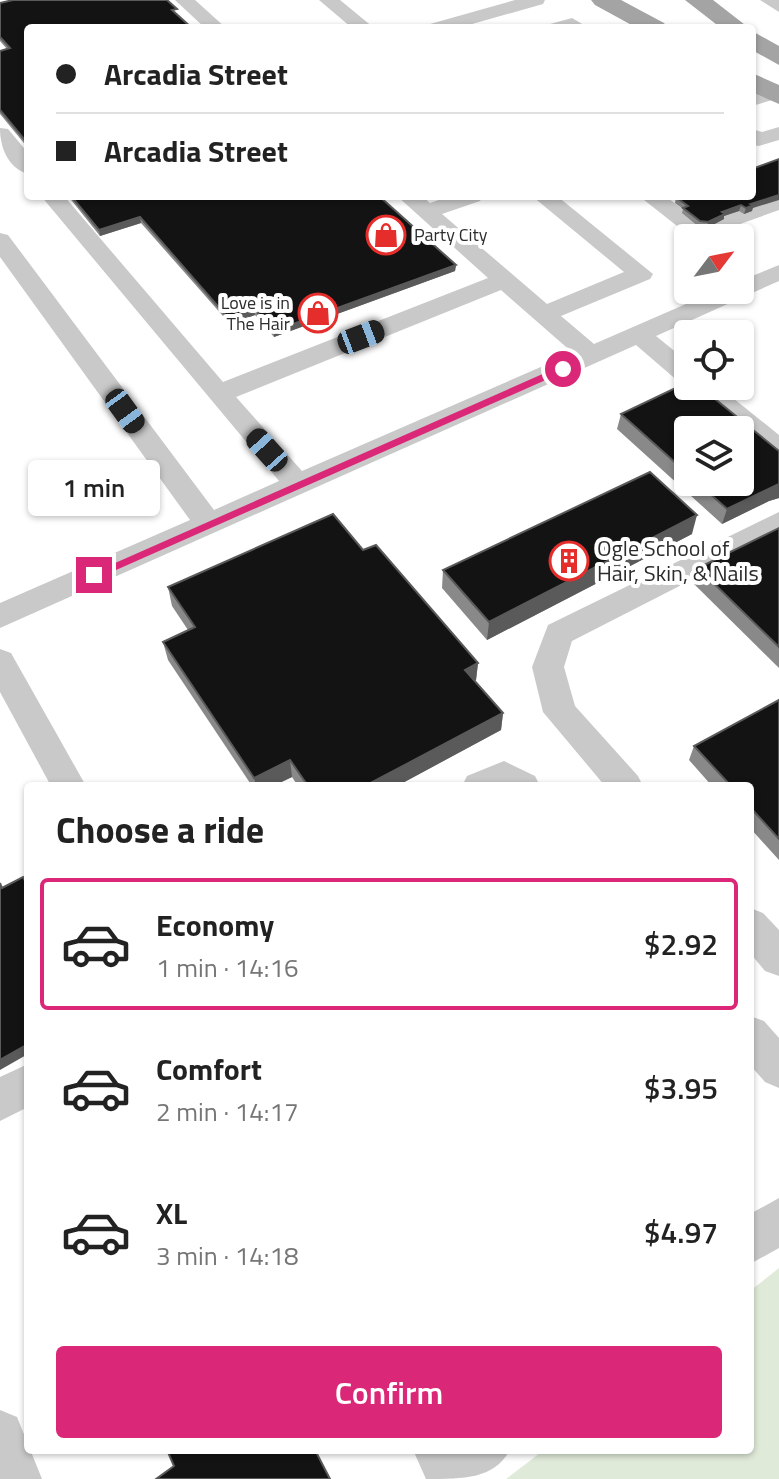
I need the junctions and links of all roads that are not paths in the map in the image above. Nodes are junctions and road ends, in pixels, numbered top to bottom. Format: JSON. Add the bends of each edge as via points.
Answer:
{"nodes":[{"id":1,"x":184,"y":0,"type":"edge"},
{"id":2,"x":328,"y":0,"type":"edge"},
{"id":3,"x":536,"y":0,"type":"edge"},
{"id":4,"x":603,"y":0,"type":"edge"},
{"id":5,"x":697,"y":0,"type":"edge"},
{"id":6,"x":769,"y":0,"type":"edge"},
{"id":7,"x":779,"y":6,"type":"edge"},
{"id":8,"x":211,"y":24,"type":"edge"},
{"id":9,"x":359,"y":24,"type":"edge"},
{"id":10,"x":451,"y":24,"type":"edge"},
{"id":11,"x":648,"y":24,"type":"edge"},
{"id":12,"x":731,"y":24,"type":"edge"},
{"id":13,"x":756,"y":42,"type":"edge"},
{"id":14,"x":779,"y":57,"type":"edge"},
{"id":15,"x":0,"y":134,"type":"edge"},
{"id":16,"x":24,"y":162,"type":"edge"},
{"id":17,"x":55,"y":200,"type":"edge"},
{"id":18,"x":444,"y":200,"type":"edge"},
{"id":19,"x":548,"y":200,"type":"edge"},
{"id":20,"x":656,"y":200,"type":"edge"},
{"id":21,"x":779,"y":202,"type":"edge"},
{"id":22,"x":417,"y":204,"type":"edge"},
{"id":23,"x":0,"y":240,"type":"edge"},
{"id":24,"x":504,"y":280,"type":"junction"},
{"id":25,"x":756,"y":282,"type":"edge"},
{"id":26,"x":543,"y":314,"type":"junction"},
{"id":27,"x":639,"y":335,"type":"junction"},
{"id":28,"x":592,"y":356,"type":"junction"},
{"id":29,"x":674,"y":364,"type":"edge"},
{"id":30,"x":218,"y":394,"type":"junction"},
{"id":31,"x":718,"y":400,"type":"edge"},
{"id":32,"x":779,"y":449,"type":"edge"},
{"id":33,"x":298,"y":485,"type":"junction"},
{"id":34,"x":779,"y":522,"type":"edge"},
{"id":35,"x":209,"y":525,"type":"junction"},
{"id":36,"x":0,"y":616,"type":"edge"},
{"id":37,"x":0,"y":662,"type":"edge"},
{"id":38,"x":67,"y":782,"type":"edge"},
{"id":39,"x":489,"y":782,"type":"edge"},
{"id":40,"x":515,"y":782,"type":"edge"},
{"id":41,"x":622,"y":782,"type":"edge"},
{"id":42,"x":754,"y":930,"type":"edge"},
{"id":43,"x":779,"y":958,"type":"edge"},
{"id":44,"x":754,"y":1040,"type":"edge"},
{"id":45,"x":779,"y":1068,"type":"edge"},
{"id":46,"x":24,"y":1086,"type":"edge"},
{"id":47,"x":0,"y":1100,"type":"edge"},
{"id":48,"x":779,"y":1220,"type":"edge"},
{"id":49,"x":754,"y":1239,"type":"edge"},
{"id":50,"x":0,"y":1434,"type":"edge"},
{"id":51,"x":17,"y":1479,"type":"edge"}],
"edges":[{"from":1,"to":8,"type":"street"},
{"from":2,"to":9,"type":"street"},
{"from":3,"to":10,"type":"street"},
{"from":4,"to":11,"type":"main road"},
{"from":5,"to":12,"type":"main road"},
{"from":6,"to":7,"type":"street"},
{"from":13,"to":14,"type":"main road"},
{"from":15,"to":16,"type":"street"},
{"from":17,"to":30,"type":"street"},
{"from":18,"to":22,"type":"street"},
{"from":19,"to":26,"type":"street","via":[[641,274]]},
{"from":20,"to":21,"type":"street","via":[[694,228]]},
{"from":22,"to":24,"type":"street"},
{"from":23,"to":35,"type":"street"},
{"from":24,"to":26,"type":"street"},
{"from":24,"to":30,"type":"street"},
{"from":25,"to":27,"type":"street"},
{"from":26,"to":28,"type":"street"},
{"from":27,"to":28,"type":"street"},
{"from":27,"to":29,"type":"street"},
{"from":28,"to":33,"type":"street"},
{"from":30,"to":33,"type":"street"},
{"from":31,"to":32,"type":"street"},
{"from":33,"to":35,"type":"street"},
{"from":34,"to":41,"type":"street","via":[[559,634],[548,667],[560,712]]},
{"from":35,"to":36,"type":"street"},
{"from":37,"to":38,"type":"street"},
{"from":39,"to":40,"type":"street","via":[[504,776]]},
{"from":42,"to":43,"type":"street"},
{"from":44,"to":45,"type":"street"},
{"from":46,"to":47,"type":"street"},
{"from":48,"to":49,"type":"street"},
{"from":50,"to":51,"type":"street"}]}
